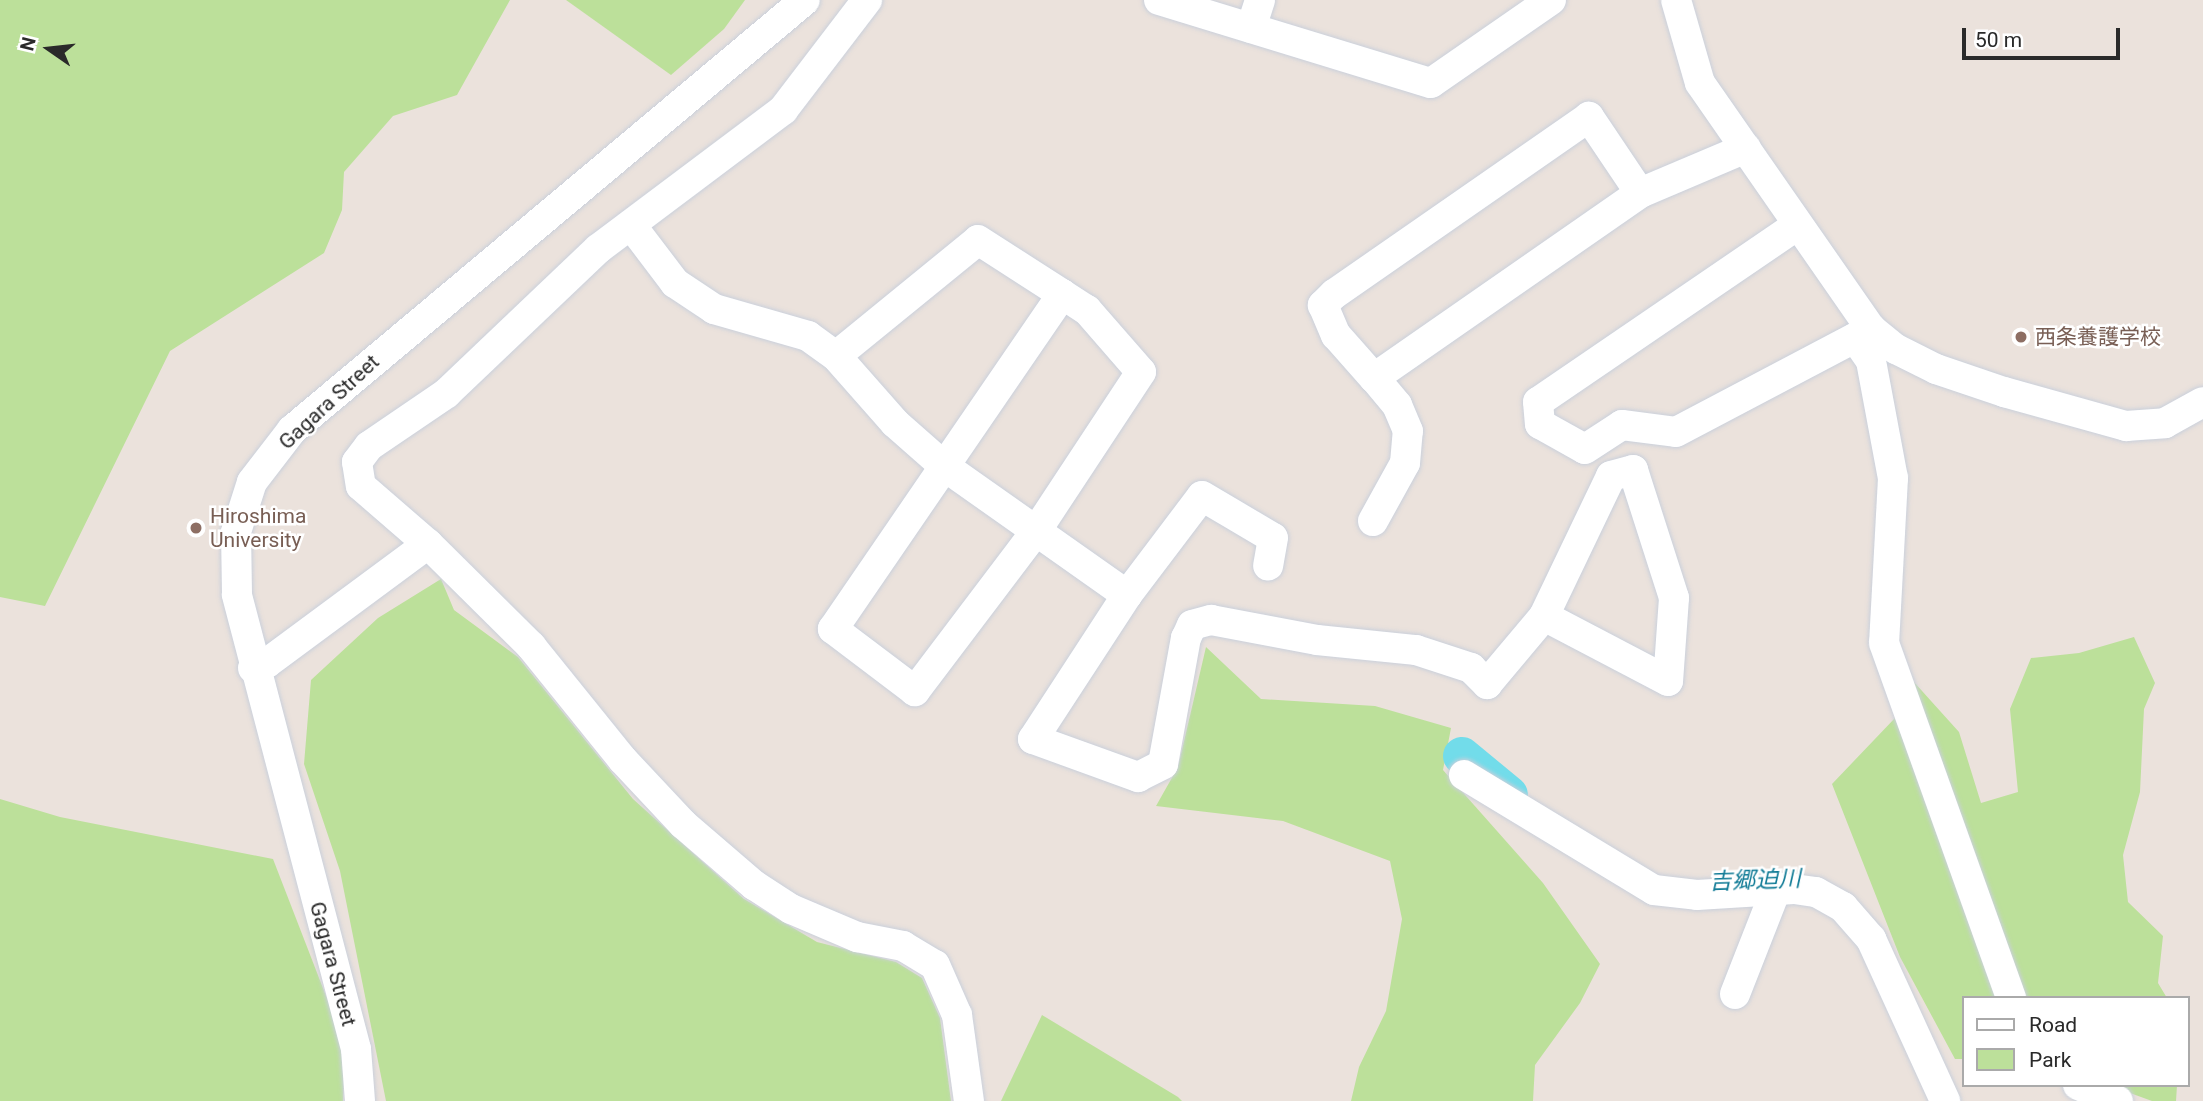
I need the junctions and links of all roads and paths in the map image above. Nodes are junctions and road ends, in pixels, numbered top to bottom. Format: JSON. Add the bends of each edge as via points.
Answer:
{"nodes":[{"id":1,"x":805,"y":0,"type":"edge"},
{"id":2,"x":867,"y":0,"type":"edge"},
{"id":3,"x":1159,"y":0,"type":"edge"},
{"id":4,"x":1539,"y":3,"type":"edge"},
{"id":5,"x":1671,"y":3,"type":"edge"},
{"id":6,"x":1255,"y":14,"type":"edge"},
{"id":7,"x":1746,"y":148,"type":"junction"},
{"id":8,"x":1640,"y":194,"type":"junction"},
{"id":9,"x":631,"y":225,"type":"junction"},
{"id":10,"x":1796,"y":226,"type":"junction"},
{"id":11,"x":1062,"y":294,"type":"junction"},
{"id":12,"x":1870,"y":342,"type":"junction"},
{"id":13,"x":836,"y":356,"type":"junction"},
{"id":14,"x":1374,"y":378,"type":"junction"},
{"id":15,"x":2203,"y":402,"type":"edge"},
{"id":16,"x":944,"y":466,"type":"junction"},
{"id":17,"x":1373,"y":520,"type":"dead end"},
{"id":18,"x":1036,"y":531,"type":"junction"},
{"id":19,"x":428,"y":544,"type":"junction"},
{"id":20,"x":1268,"y":566,"type":"dead end"},
{"id":21,"x":1127,"y":595,"type":"junction"},
{"id":22,"x":1544,"y":616,"type":"junction"},
{"id":23,"x":253,"y":668,"type":"junction"},
{"id":24,"x":1464,"y":775,"type":"dead end"},
{"id":25,"x":1777,"y":887,"type":"junction"},
{"id":26,"x":1735,"y":994,"type":"dead end"},
{"id":27,"x":2010,"y":996,"type":"edge"},
{"id":28,"x":2083,"y":1087,"type":"edge"},
{"id":29,"x":360,"y":1101,"type":"edge"},
{"id":30,"x":969,"y":1101,"type":"edge"},
{"id":31,"x":1945,"y":1101,"type":"edge"},
{"id":32,"x":2118,"y":1101,"type":"edge"}],
"edges":[{"from":1,"to":23,"type":"street","name":"Gagara Street","via":[[292,430],[252,482],[236,532],[237,594]]},
{"from":2,"to":9,"type":"street","via":[[783,110]]},
{"from":3,"to":6,"type":"street"},
{"from":4,"to":6,"type":"street","via":[[1432,83]]},
{"from":5,"to":7,"type":"street","via":[[1700,83]]},
{"from":7,"to":8,"type":"street"},
{"from":7,"to":10,"type":"street"},
{"from":8,"to":14,"type":"street"},
{"from":8,"to":14,"type":"street","via":[[1589,117],[1323,305],[1336,335]]},
{"from":9,"to":13,"type":"street","via":[[675,283],[713,309],[808,336]]},
{"from":9,"to":19,"type":"street","via":[[598,249],[447,393],[369,446],[357,462],[361,485]]},
{"from":10,"to":12,"type":"street"},
{"from":10,"to":12,"type":"street","via":[[1538,402],[1540,424],[1585,449],[1622,425],[1676,432]]},
{"from":11,"to":13,"type":"street","via":[[978,240]]},
{"from":11,"to":16,"type":"street"},
{"from":11,"to":18,"type":"street","via":[[1087,310],[1141,372]]},
{"from":12,"to":15,"type":"street","via":[[1936,369],[2126,426],[2165,423]]},
{"from":12,"to":27,"type":"street","via":[[1893,478],[1884,643]]},
{"from":13,"to":16,"type":"street","via":[[895,423]]},
{"from":14,"to":17,"type":"street","via":[[1397,405],[1408,431],[1405,463]]},
{"from":16,"to":18,"type":"street"},
{"from":16,"to":18,"type":"street","via":[[833,629],[915,691]]},
{"from":18,"to":21,"type":"street"},
{"from":19,"to":23,"type":"street","via":[[267,663]]},
{"from":19,"to":30,"type":"street","via":[[531,646],[646,787],[754,885],[824,925],[903,946],[935,965],[957,1015]]},
{"from":20,"to":21,"type":"street","via":[[1273,538],[1202,496]]},
{"from":21,"to":22,"type":"street","via":[[1033,739],[1138,777],[1163,764],[1192,625],[1211,620],[1317,640],[1416,650],[1471,668],[1487,684]]},
{"from":22,"to":22,"type":"street","via":[[1611,476],[1633,470],[1674,598],[1668,681]]},
{"from":23,"to":29,"type":"street","name":"Gagara Street","via":[[356,1049]]},
{"from":24,"to":25,"type":"street","via":[[1654,890],[1697,895]]},
{"from":25,"to":26,"type":"street"},
{"from":25,"to":31,"type":"street","via":[[1816,892],[1858,921],[1871,939]]},
{"from":28,"to":32,"type":"street"}]}
